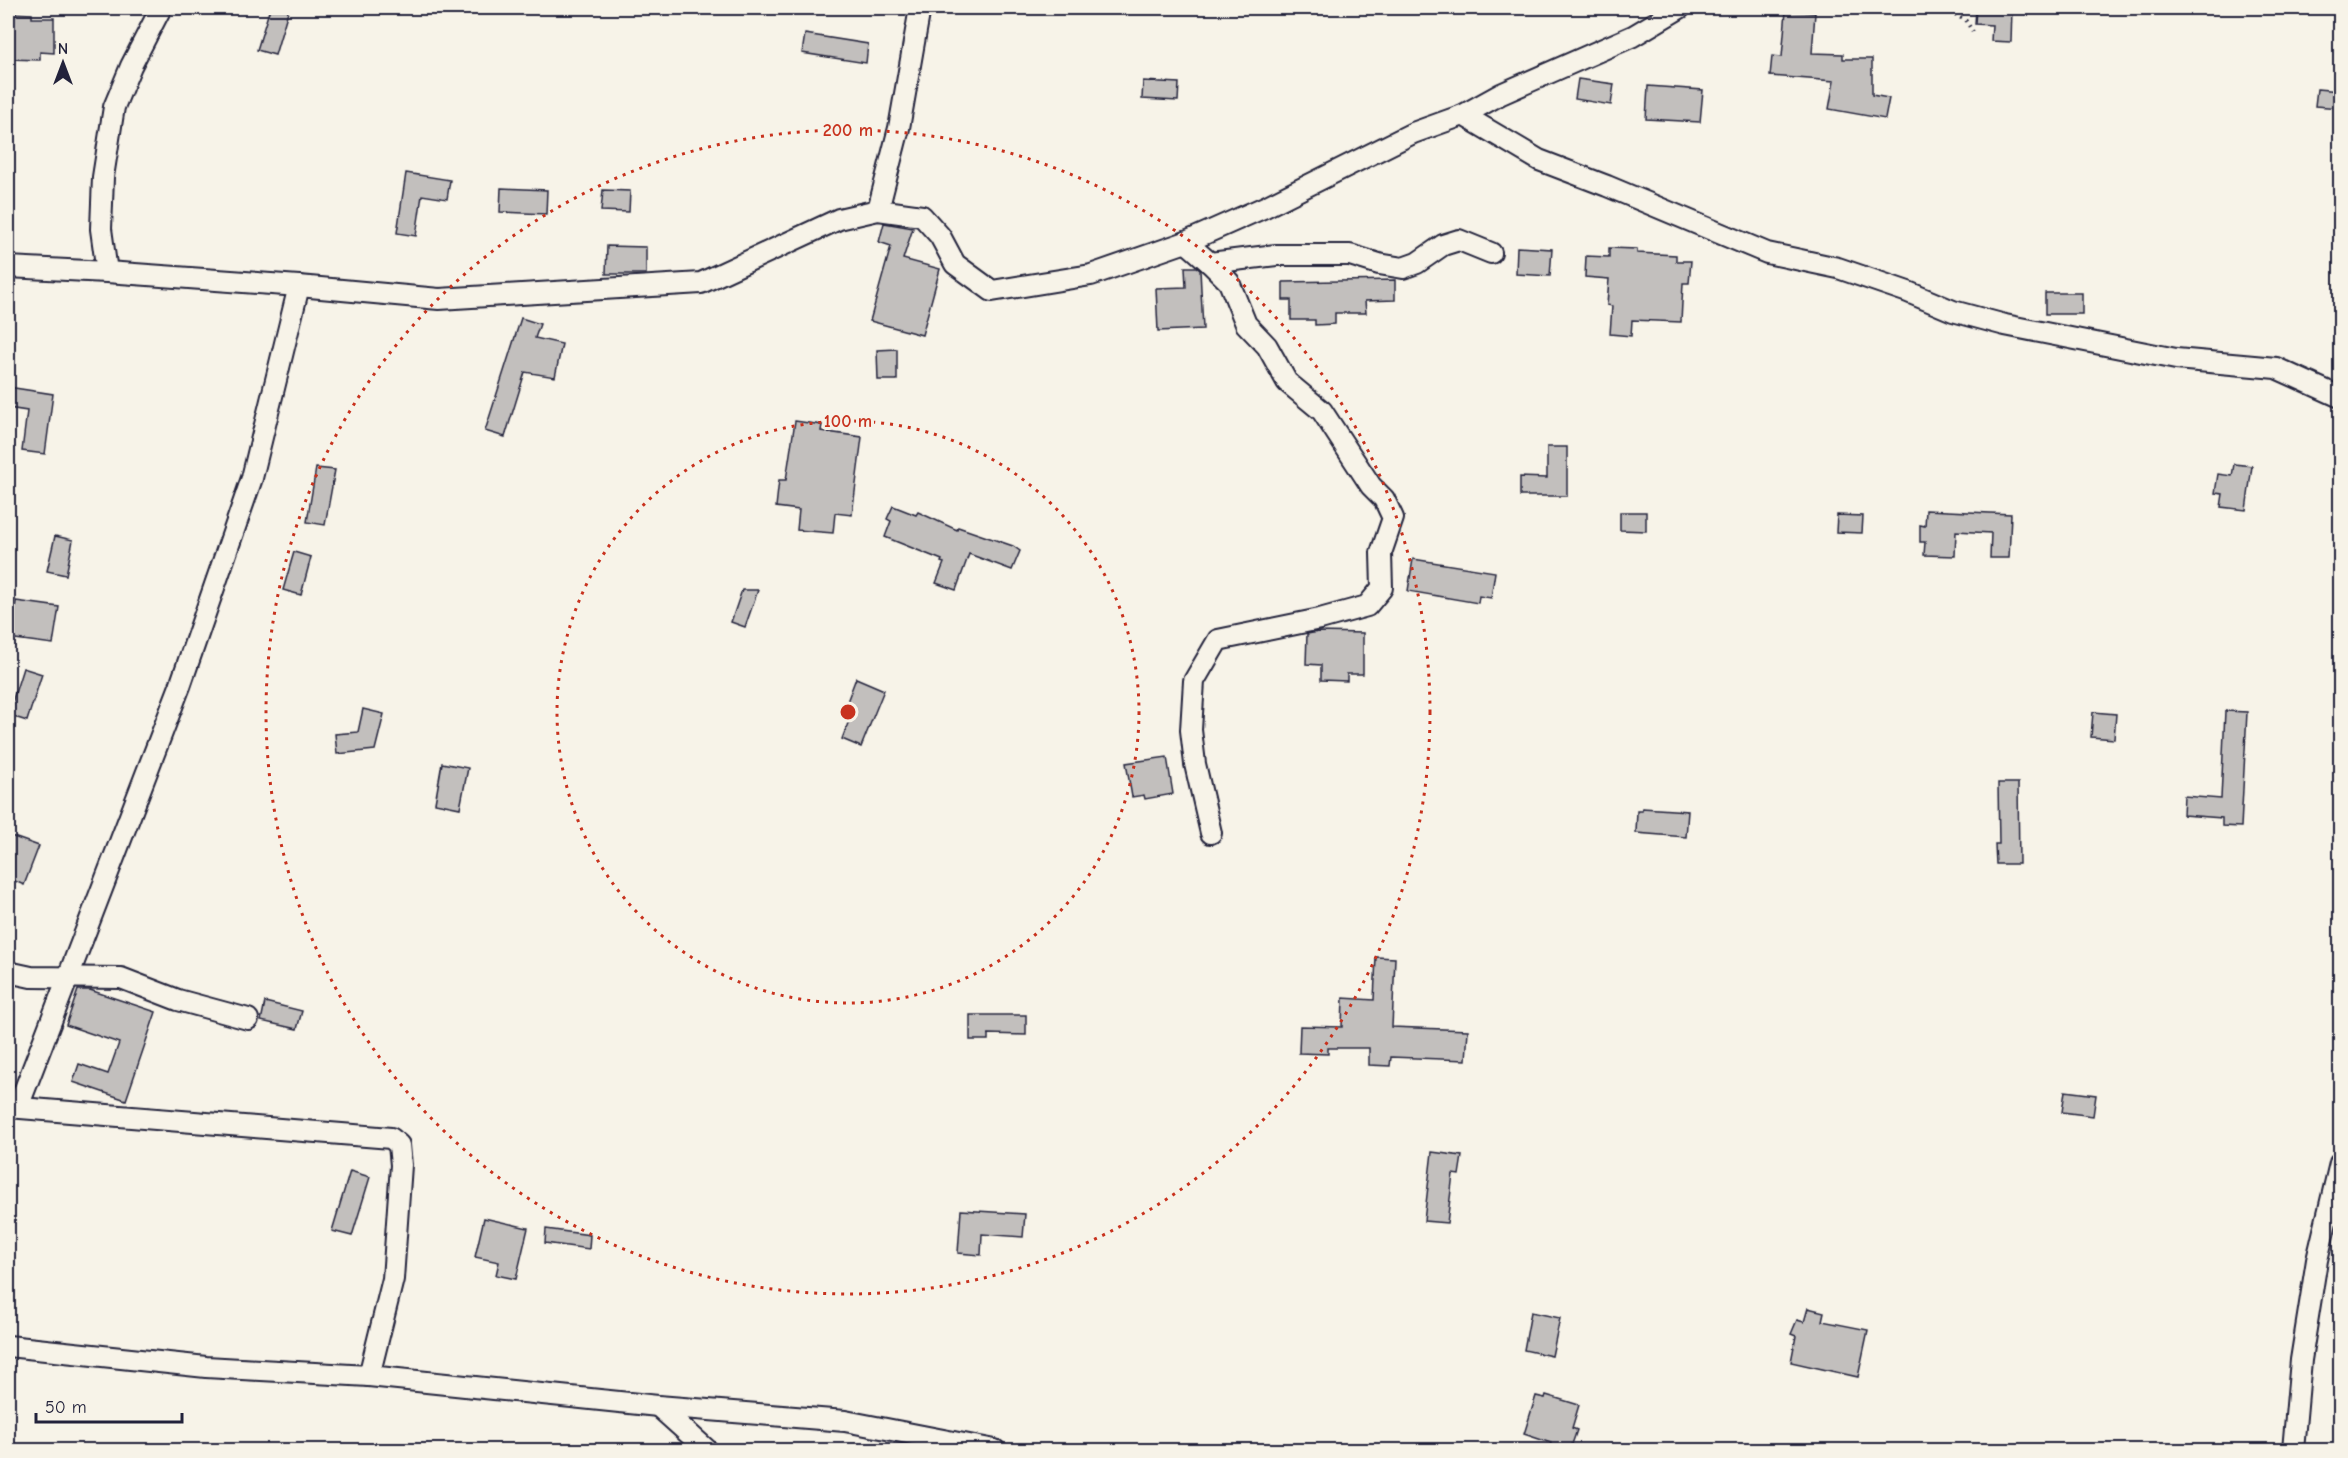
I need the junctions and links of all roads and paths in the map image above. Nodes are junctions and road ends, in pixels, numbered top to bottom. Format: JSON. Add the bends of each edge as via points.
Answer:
{"nodes":[{"id":1,"x":161,"y":8,"type":"edge"},
{"id":2,"x":920,"y":8,"type":"edge"},
{"id":3,"x":1680,"y":8,"type":"edge"},
{"id":4,"x":1945,"y":8,"type":"edge"},
{"id":5,"x":1976,"y":35,"type":"dead end"},
{"id":6,"x":1463,"y":115,"type":"junction"},
{"id":7,"x":878,"y":210,"type":"junction"},
{"id":8,"x":1186,"y":242,"type":"junction"},
{"id":9,"x":1491,"y":253,"type":"dead end"},
{"id":10,"x":1210,"y":263,"type":"junction"},
{"id":11,"x":8,"y":267,"type":"edge"},
{"id":12,"x":107,"y":272,"type":"junction"},
{"id":13,"x":299,"y":286,"type":"junction"},
{"id":14,"x":2340,"y":397,"type":"edge"},
{"id":15,"x":1211,"y":833,"type":"dead end"},
{"id":16,"x":8,"y":972,"type":"edge"},
{"id":17,"x":69,"y":978,"type":"junction"},
{"id":18,"x":248,"y":1019,"type":"dead end"},
{"id":19,"x":13,"y":1107,"type":"edge"},
{"id":20,"x":2340,"y":1163,"type":"edge"},
{"id":21,"x":8,"y":1346,"type":"edge"},
{"id":22,"x":369,"y":1376,"type":"junction"},
{"id":23,"x":658,"y":1406,"type":"junction"},
{"id":24,"x":707,"y":1450,"type":"edge"},
{"id":25,"x":995,"y":1450,"type":"edge"},
{"id":26,"x":2294,"y":1450,"type":"edge"}],
"edges":[{"from":1,"to":12,"type":"street","via":[[114,107],[103,177],[101,229]]},
{"from":2,"to":7,"type":"street","via":[[899,128]]},
{"from":3,"to":6,"type":"street","via":[[1633,36],[1501,94]]},
{"from":4,"to":5,"type":"path","via":[[1966,21]]},
{"from":6,"to":8,"type":"street","via":[[1413,133]]},
{"from":6,"to":14,"type":"street","via":[[1539,160],[1767,253],[1838,268],[1953,311],[2006,325],[2176,358],[2276,368]]},
{"from":7,"to":8,"type":"street","via":[[922,216],[940,236],[955,264],[992,291],[1091,275]]},
{"from":7,"to":13,"type":"street","via":[[839,219],[701,283],[439,299]]},
{"from":8,"to":10,"type":"street"},
{"from":9,"to":10,"type":"street","via":[[1459,240],[1403,268],[1350,255],[1276,255]]},
{"from":10,"to":15,"type":"street","via":[[1229,282],[1246,324],[1267,346],[1287,382],[1322,411],[1371,486],[1384,499],[1393,518],[1381,554],[1382,588],[1367,606],[1218,640],[1194,681],[1191,730]]},
{"from":11,"to":12,"type":"street"},
{"from":12,"to":13,"type":"street"},
{"from":13,"to":17,"type":"street","via":[[252,477],[180,686]]},
{"from":16,"to":17,"type":"street"},
{"from":17,"to":18,"type":"street","via":[[121,978],[178,1000]]},
{"from":17,"to":19,"type":"street"},
{"from":19,"to":22,"type":"street","via":[[391,1138],[399,1145],[402,1165],[393,1279]]},
{"from":20,"to":26,"type":"street","via":[[2308,1315]]},
{"from":21,"to":22,"type":"street","via":[[206,1367]]},
{"from":22,"to":23,"type":"street"},
{"from":23,"to":24,"type":"street"},
{"from":23,"to":25,"type":"street","via":[[845,1421]]}]}
